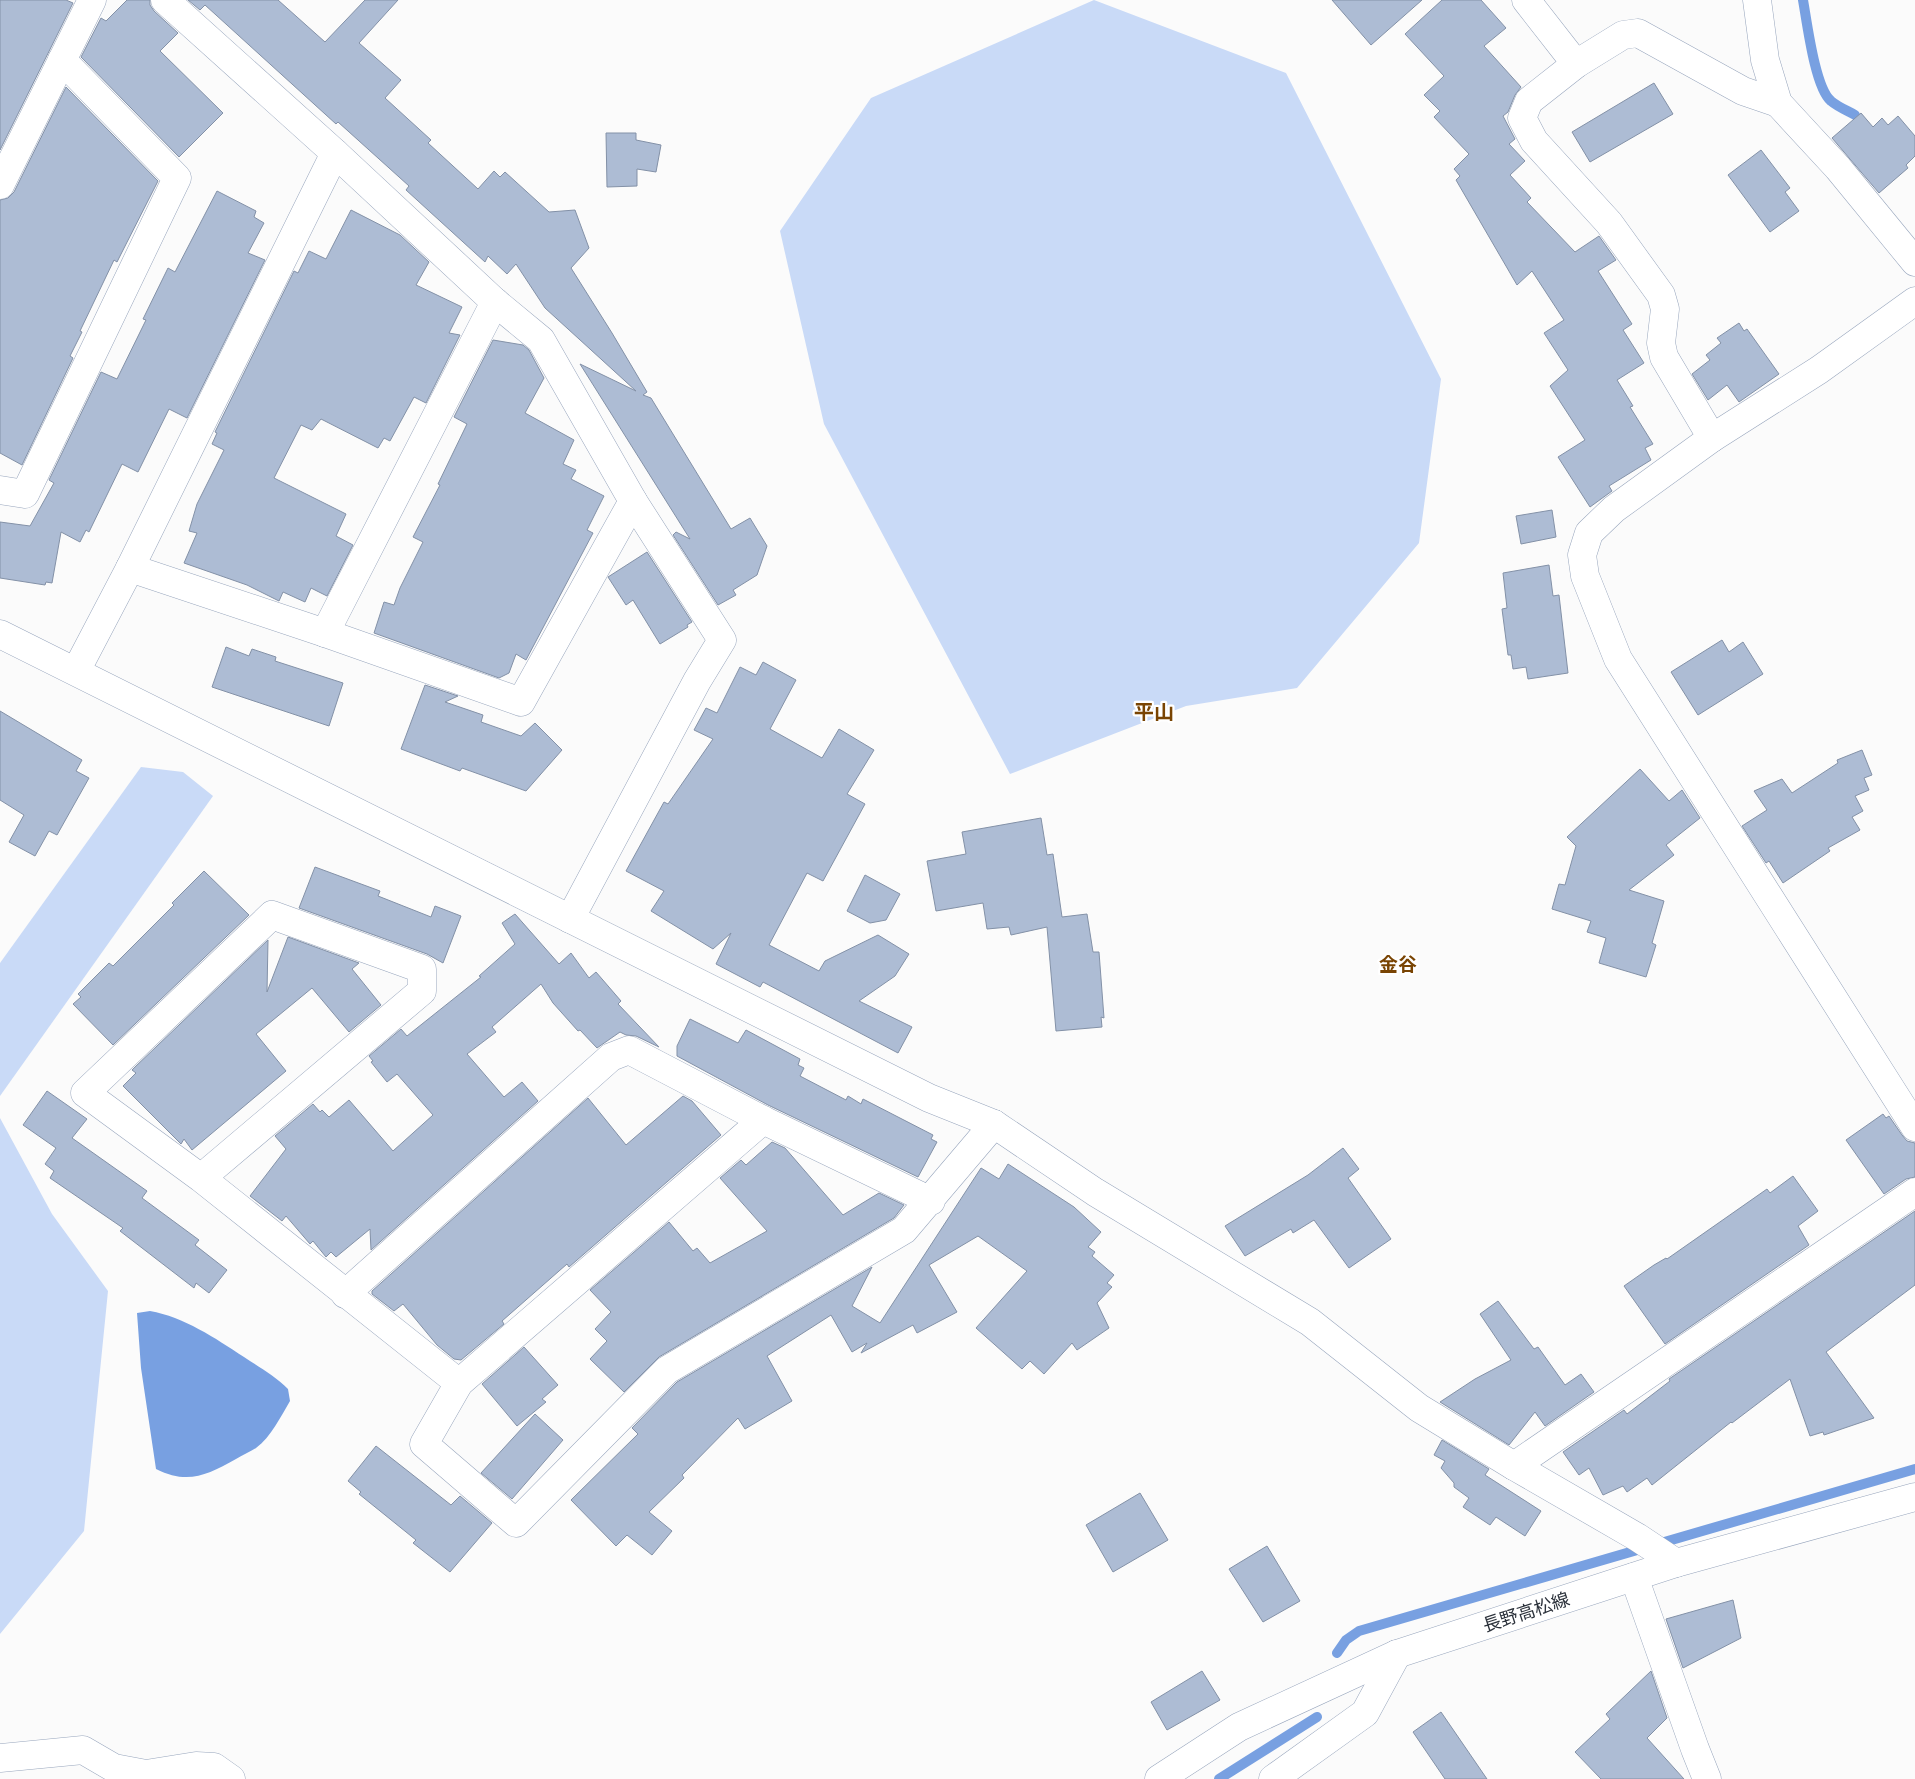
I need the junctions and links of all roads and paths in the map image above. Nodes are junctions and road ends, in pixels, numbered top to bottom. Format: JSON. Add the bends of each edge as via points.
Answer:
{"nodes":[{"id":1,"x":92,"y":0,"type":"edge"},
{"id":2,"x":165,"y":0,"type":"edge"},
{"id":3,"x":1526,"y":0,"type":"edge"},
{"id":4,"x":1757,"y":0,"type":"edge"},
{"id":5,"x":62,"y":60,"type":"junction"},
{"id":6,"x":1576,"y":64,"type":"junction"},
{"id":7,"x":1778,"y":103,"type":"junction"},
{"id":8,"x":336,"y":153,"type":"junction"},
{"id":9,"x":0,"y":185,"type":"edge"},
{"id":10,"x":1915,"y":262,"type":"edge"},
{"id":11,"x":1915,"y":301,"type":"edge"},
{"id":12,"x":495,"y":302,"type":"junction"},
{"id":13,"x":1712,"y":438,"type":"junction"},
{"id":14,"x":0,"y":490,"type":"edge"},
{"id":15,"x":633,"y":500,"type":"junction"},
{"id":16,"x":130,"y":568,"type":"junction"},
{"id":17,"x":325,"y":633,"type":"junction"},
{"id":18,"x":0,"y":634,"type":"edge"},
{"id":19,"x":76,"y":671,"type":"junction"},
{"id":20,"x":570,"y":919,"type":"junction"},
{"id":21,"x":763,"y":1120,"type":"junction"},
{"id":22,"x":994,"y":1124,"type":"junction"},
{"id":23,"x":1915,"y":1127,"type":"edge"},
{"id":24,"x":201,"y":1178,"type":"junction"},
{"id":25,"x":1915,"y":1192,"type":"edge"},
{"id":26,"x":931,"y":1200,"type":"junction"},
{"id":27,"x":345,"y":1294,"type":"junction"},
{"id":28,"x":459,"y":1383,"type":"junction"},
{"id":29,"x":1514,"y":1466,"type":"junction"},
{"id":30,"x":1915,"y":1497,"type":"edge"},
{"id":31,"x":1668,"y":1557,"type":"junction"},
{"id":32,"x":1634,"y":1577,"type":"junction"},
{"id":33,"x":1397,"y":1654,"type":"junction"},
{"id":34,"x":0,"y":1758,"type":"edge"},
{"id":35,"x":231,"y":1779,"type":"edge"},
{"id":36,"x":1159,"y":1779,"type":"edge"},
{"id":37,"x":1273,"y":1779,"type":"edge"},
{"id":38,"x":1707,"y":1779,"type":"edge"}],
"edges":[{"from":1,"to":5,"type":"street"},
{"from":2,"to":8,"type":"street"},
{"from":3,"to":6,"type":"street"},
{"from":4,"to":7,"type":"street","via":[[1765,60]]},
{"from":5,"to":9,"type":"street"},
{"from":5,"to":14,"type":"street","via":[[177,178],[25,494]]},
{"from":6,"to":7,"type":"street","via":[[1623,35],[1638,33],[1743,91]]},
{"from":6,"to":13,"type":"street","via":[[1529,102],[1522,118],[1534,141],[1609,222],[1661,295],[1665,309],[1661,343],[1664,358]]},
{"from":7,"to":10,"type":"street","via":[[1838,168]]},
{"from":8,"to":12,"type":"street"},
{"from":8,"to":16,"type":"street"},
{"from":11,"to":13,"type":"street","via":[[1819,370]]},
{"from":12,"to":15,"type":"street","via":[[541,340]]},
{"from":12,"to":17,"type":"street"},
{"from":13,"to":23,"type":"street","via":[[1614,509],[1589,533],[1582,555],[1585,576],[1618,659]]},
{"from":15,"to":17,"type":"street","via":[[521,702]]},
{"from":15,"to":20,"type":"street","via":[[722,640]]},
{"from":16,"to":17,"type":"street"},
{"from":16,"to":19,"type":"street"},
{"from":18,"to":19,"type":"street"},
{"from":19,"to":20,"type":"street"},
{"from":20,"to":22,"type":"street","via":[[929,1098]]},
{"from":21,"to":26,"type":"street"},
{"from":21,"to":27,"type":"street","via":[[629,1050],[612,1056]]},
{"from":21,"to":28,"type":"street"},
{"from":22,"to":26,"type":"street"},
{"from":22,"to":29,"type":"street","via":[[1095,1192],[1310,1322],[1419,1408]]},
{"from":24,"to":24,"type":"street","via":[[85,1093],[272,915],[422,969],[422,991]]},
{"from":24,"to":27,"type":"street"},
{"from":25,"to":29,"type":"street"},
{"from":26,"to":28,"type":"street","via":[[904,1230],[667,1370],[516,1523],[424,1444]]},
{"from":27,"to":28,"type":"street"},
{"from":29,"to":31,"type":"street"},
{"from":30,"to":31,"type":"street","name":"長野高松線"},
{"from":31,"to":32,"type":"street","name":"長野高松線"},
{"from":32,"to":33,"type":"street","name":"長野高松線"},
{"from":32,"to":38,"type":"street"},
{"from":33,"to":36,"type":"street","name":"長野高松線","via":[[1239,1728]]},
{"from":33,"to":37,"type":"street","via":[[1365,1712]]},
{"from":34,"to":35,"type":"street","via":[[83,1750],[114,1768],[146,1774],[196,1766],[214,1768]]}]}
